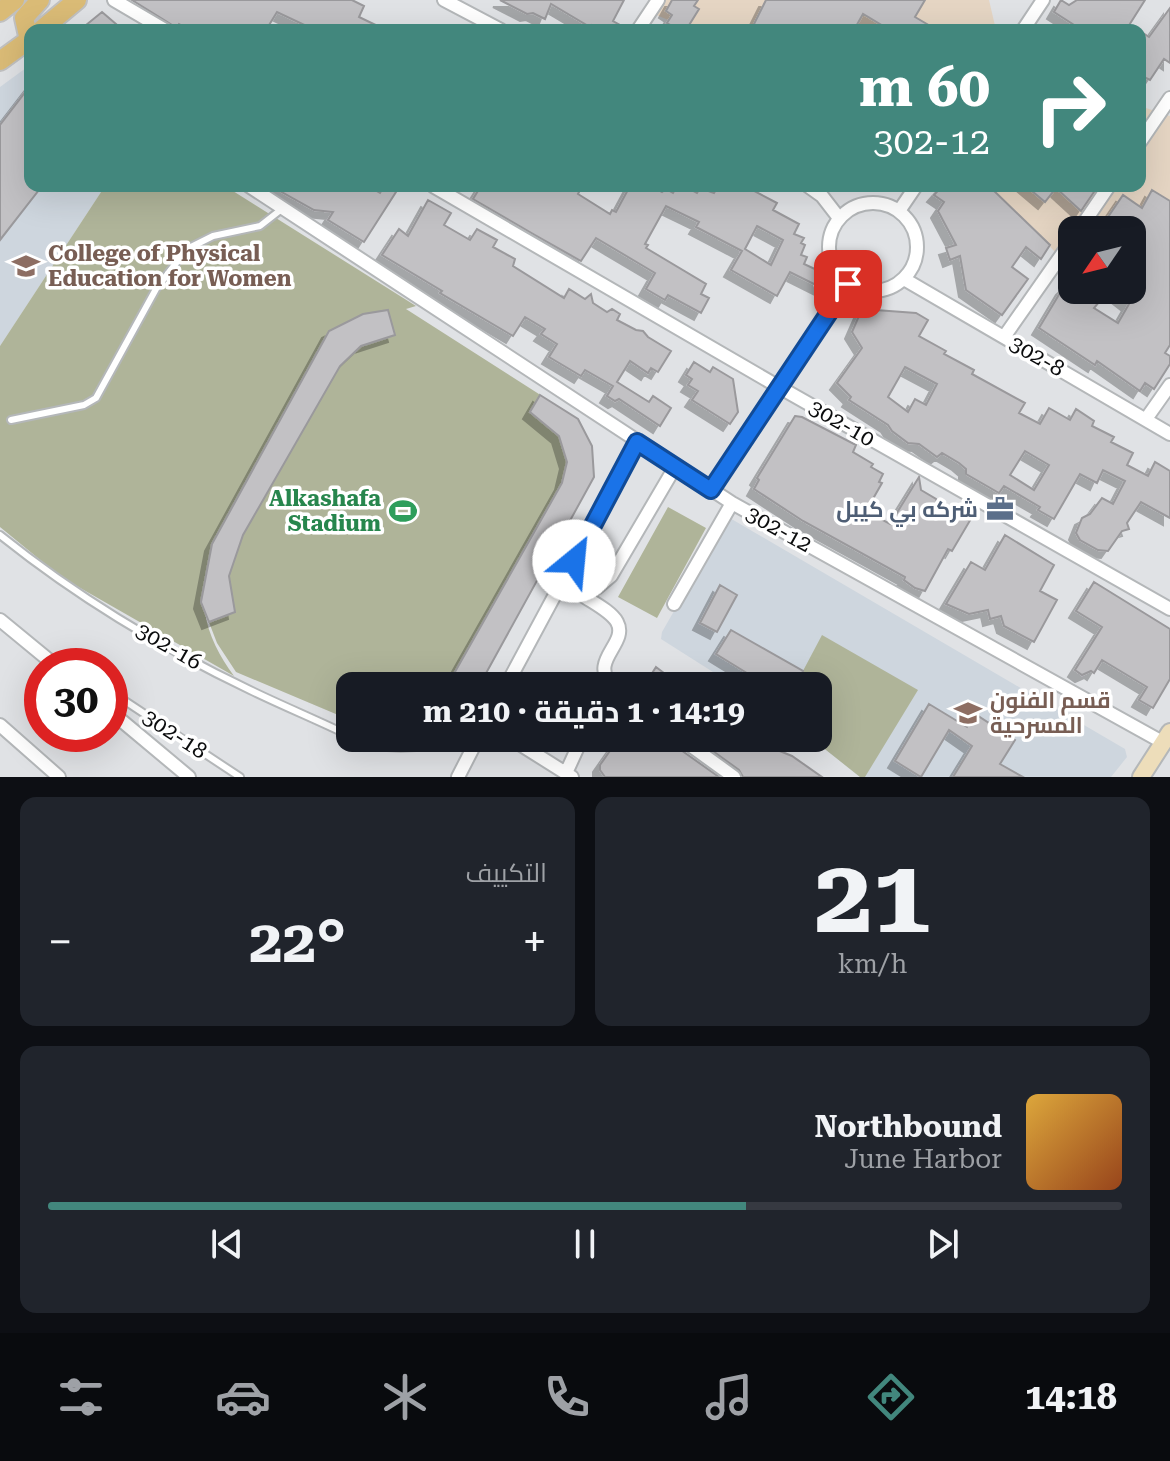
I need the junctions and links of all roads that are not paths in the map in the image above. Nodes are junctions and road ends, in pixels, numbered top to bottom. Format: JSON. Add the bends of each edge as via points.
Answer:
{"nodes":[{"id":1,"x":15,"y":0,"type":"edge"},
{"id":2,"x":40,"y":0,"type":"edge"},
{"id":3,"x":77,"y":0,"type":"edge"},
{"id":4,"x":114,"y":0,"type":"edge"},
{"id":5,"x":444,"y":0,"type":"edge"},
{"id":6,"x":658,"y":0,"type":"edge"},
{"id":7,"x":1043,"y":0,"type":"edge"},
{"id":8,"x":459,"y":3,"type":"edge"},
{"id":9,"x":0,"y":12,"type":"edge"},
{"id":10,"x":26,"y":24,"type":"edge"},
{"id":11,"x":49,"y":24,"type":"edge"},
{"id":12,"x":155,"y":24,"type":"edge"},
{"id":13,"x":492,"y":24,"type":"edge"},
{"id":14,"x":642,"y":24,"type":"edge"},
{"id":15,"x":1027,"y":24,"type":"edge"},
{"id":16,"x":24,"y":44,"type":"edge"},
{"id":17,"x":0,"y":61,"type":"edge"},
{"id":18,"x":1170,"y":98,"type":"edge"},
{"id":19,"x":1146,"y":133,"type":"edge"},
{"id":20,"x":258,"y":192,"type":"edge"},
{"id":21,"x":443,"y":192,"type":"edge"},
{"id":22,"x":816,"y":192,"type":"edge"},
{"id":23,"x":912,"y":192,"type":"edge"},
{"id":24,"x":1105,"y":192,"type":"edge"},
{"id":25,"x":283,"y":208,"type":"junction"},
{"id":26,"x":899,"y":211,"type":"junction"},
{"id":27,"x":1089,"y":216,"type":"edge"},
{"id":28,"x":839,"y":218,"type":"junction"},
{"id":29,"x":1058,"y":260,"type":"edge"},
{"id":30,"x":904,"y":279,"type":"junction"},
{"id":31,"x":848,"y":284,"type":"junction"},
{"id":32,"x":1004,"y":337,"type":"junction"},
{"id":33,"x":1170,"y":385,"type":"edge"},
{"id":34,"x":779,"y":387,"type":"junction"},
{"id":35,"x":1146,"y":419,"type":"junction"},
{"id":36,"x":11,"y":420,"type":"dead end"},
{"id":37,"x":1170,"y":434,"type":"edge"},
{"id":38,"x":637,"y":442,"type":"junction"},
{"id":39,"x":675,"y":467,"type":"junction"},
{"id":40,"x":711,"y":490,"type":"junction"},
{"id":41,"x":732,"y":503,"type":"junction"},
{"id":42,"x":0,"y":535,"type":"edge"},
{"id":43,"x":562,"y":585,"type":"junction"},
{"id":44,"x":582,"y":595,"type":"junction"},
{"id":45,"x":674,"y":604,"type":"dead end"},
{"id":46,"x":1170,"y":609,"type":"edge"},
{"id":47,"x":0,"y":620,"type":"edge"},
{"id":48,"x":34,"y":648,"type":"edge"},
{"id":49,"x":514,"y":672,"type":"edge"},
{"id":50,"x":605,"y":672,"type":"edge"},
{"id":51,"x":128,"y":703,"type":"edge"},
{"id":52,"x":0,"y":725,"type":"edge"},
{"id":53,"x":128,"y":726,"type":"edge"},
{"id":54,"x":336,"y":730,"type":"edge"},
{"id":55,"x":1167,"y":738,"type":"edge"},
{"id":56,"x":471,"y":752,"type":"edge"},
{"id":57,"x":532,"y":752,"type":"edge"},
{"id":58,"x":577,"y":752,"type":"edge"},
{"id":59,"x":699,"y":752,"type":"edge"},
{"id":60,"x":569,"y":775,"type":"edge"},
{"id":61,"x":59,"y":777,"type":"edge"},
{"id":62,"x":189,"y":777,"type":"edge"},
{"id":63,"x":240,"y":777,"type":"edge"},
{"id":64,"x":458,"y":777,"type":"edge"},
{"id":65,"x":734,"y":777,"type":"edge"},
{"id":66,"x":1141,"y":777,"type":"edge"}],
"edges":[{"from":1,"to":9,"type":"main road"},
{"from":2,"to":10,"type":"main road","via":[[24,18]]},
{"from":3,"to":11,"type":"main road"},
{"from":4,"to":12,"type":"street"},
{"from":5,"to":8,"type":"street"},
{"from":6,"to":14,"type":"street"},
{"from":7,"to":15,"type":"street"},
{"from":8,"to":13,"type":"street"},
{"from":16,"to":17,"type":"main road"},
{"from":18,"to":19,"type":"street"},
{"from":20,"to":25,"type":"street","name":"302-12"},
{"from":21,"to":34,"type":"street","name":"302-10"},
{"from":22,"to":28,"type":"street"},
{"from":23,"to":26,"type":"street"},
{"from":24,"to":27,"type":"street"},
{"from":25,"to":36,"type":"lane","via":[[260,226],[213,236],[187,249],[156,289],[96,398]]},
{"from":25,"to":38,"type":"street","name":"302-12"},
{"from":26,"to":28,"type":"street","via":[[861,204]]},
{"from":26,"to":30,"type":"street","via":[[916,237],[913,267]]},
{"from":28,"to":31,"type":"street","via":[[831,230],[830,260]]},
{"from":29,"to":32,"type":"street"},
{"from":30,"to":31,"type":"street","via":[[877,292]]},
{"from":30,"to":32,"type":"street","name":"302-8"},
{"from":31,"to":34,"type":"street"},
{"from":32,"to":35,"type":"street","name":"302-8"},
{"from":33,"to":35,"type":"street"},
{"from":34,"to":40,"type":"street"},
{"from":34,"to":46,"type":"street","name":"302-10"},
{"from":35,"to":37,"type":"street","name":"302-8"},
{"from":38,"to":39,"type":"street","name":"302-12"},
{"from":38,"to":43,"type":"street"},
{"from":39,"to":40,"type":"street","name":"302-12"},
{"from":39,"to":44,"type":"street","via":[[611,576]]},
{"from":40,"to":41,"type":"street","name":"302-12"},
{"from":41,"to":45,"type":"street"},
{"from":41,"to":55,"type":"street","name":"302-12"},
{"from":42,"to":54,"type":"lane","name":"302-16","via":[[50,575],[171,649]]},
{"from":43,"to":44,"type":"street"},
{"from":43,"to":49,"type":"street"},
{"from":44,"to":50,"type":"street","via":[[618,624]]},
{"from":47,"to":48,"type":"street"},
{"from":51,"to":63,"type":"lane","name":"302-18"},
{"from":52,"to":61,"type":"street"},
{"from":53,"to":62,"type":"street"},
{"from":55,"to":66,"type":"main road"},
{"from":56,"to":64,"type":"street"},
{"from":57,"to":60,"type":"street"},
{"from":58,"to":60,"type":"street"},
{"from":59,"to":65,"type":"street"}]}
